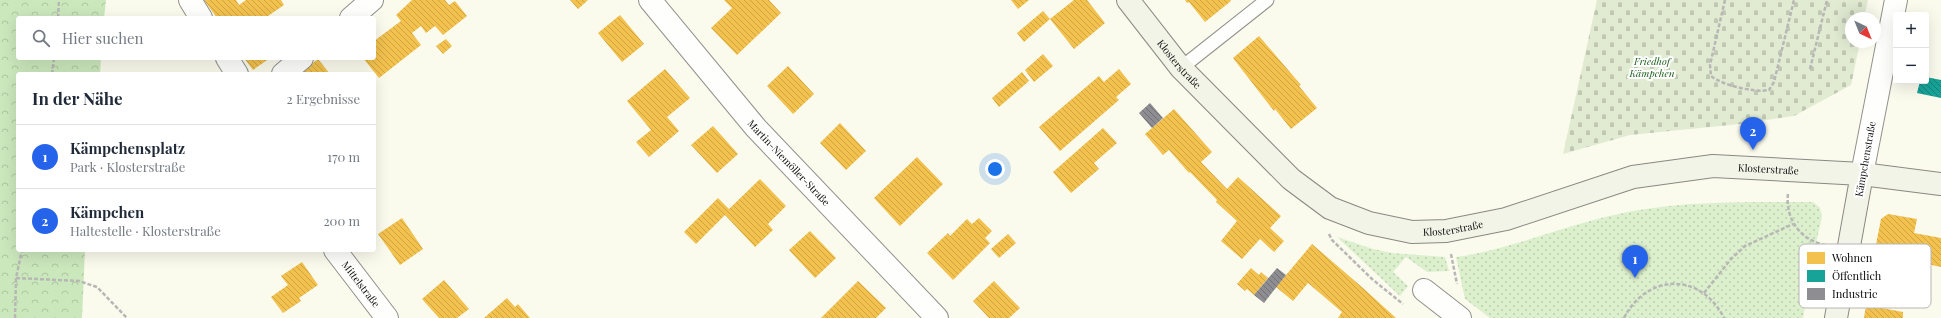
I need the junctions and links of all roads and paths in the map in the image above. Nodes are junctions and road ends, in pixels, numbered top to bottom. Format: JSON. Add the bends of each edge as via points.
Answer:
{"nodes":[{"id":1,"x":59,"y":0,"type":"edge"},
{"id":2,"x":190,"y":0,"type":"edge"},
{"id":3,"x":372,"y":0,"type":"edge"},
{"id":4,"x":650,"y":0,"type":"edge"},
{"id":5,"x":1128,"y":0,"type":"edge"},
{"id":6,"x":1267,"y":0,"type":"edge"},
{"id":7,"x":1725,"y":0,"type":"edge"},
{"id":8,"x":1794,"y":0,"type":"edge"},
{"id":9,"x":1827,"y":0,"type":"edge"},
{"id":10,"x":1896,"y":0,"type":"edge"},
{"id":11,"x":58,"y":16,"type":"edge"},
{"id":12,"x":200,"y":16,"type":"edge"},
{"id":13,"x":353,"y":16,"type":"edge"},
{"id":14,"x":54,"y":60,"type":"edge"},
{"id":15,"x":228,"y":60,"type":"edge"},
{"id":16,"x":300,"y":60,"type":"edge"},
{"id":17,"x":1181,"y":68,"type":"junction"},
{"id":18,"x":1810,"y":69,"type":"dead end"},
{"id":19,"x":52,"y":72,"type":"edge"},
{"id":20,"x":236,"y":72,"type":"edge"},
{"id":21,"x":285,"y":72,"type":"edge"},
{"id":22,"x":1790,"y":170,"type":"junction"},
{"id":23,"x":1862,"y":174,"type":"junction"},
{"id":24,"x":1941,"y":184,"type":"edge"},
{"id":25,"x":1330,"y":208,"type":"junction"},
{"id":26,"x":1793,"y":224,"type":"junction"},
{"id":27,"x":1446,"y":231,"type":"junction"},
{"id":28,"x":1816,"y":244,"type":"edge"},
{"id":29,"x":1849,"y":244,"type":"edge"},
{"id":30,"x":22,"y":252,"type":"edge"},
{"id":31,"x":337,"y":252,"type":"edge"},
{"id":32,"x":16,"y":278,"type":"junction"},
{"id":33,"x":1458,"y":288,"type":"dead end"},
{"id":34,"x":1424,"y":290,"type":"dead end"},
{"id":35,"x":1704,"y":293,"type":"junction"},
{"id":36,"x":1408,"y":308,"type":"dead end"},
{"id":37,"x":1838,"y":308,"type":"edge"},
{"id":38,"x":15,"y":318,"type":"edge"},
{"id":39,"x":127,"y":318,"type":"edge"},
{"id":40,"x":387,"y":318,"type":"edge"},
{"id":41,"x":937,"y":318,"type":"edge"},
{"id":42,"x":1460,"y":318,"type":"edge"},
{"id":43,"x":1624,"y":318,"type":"edge"},
{"id":44,"x":1724,"y":318,"type":"edge"},
{"id":45,"x":1836,"y":318,"type":"edge"}],
"edges":[{"from":1,"to":11,"type":"path"},
{"from":2,"to":12,"type":"street"},
{"from":3,"to":13,"type":"street"},
{"from":4,"to":41,"type":"street","name":"Martin-Niemöller-Straße","via":[[756,128]]},
{"from":5,"to":17,"type":"main road","name":"Klosterstraße"},
{"from":6,"to":17,"type":"lane"},
{"from":7,"to":8,"type":"path","via":[[1710,65],[1711,76],[1718,82],[1760,92],[1769,90],[1774,82]]},
{"from":9,"to":18,"type":"path"},
{"from":10,"to":23,"type":"street","name":"Kämpchenstraße"},
{"from":14,"to":19,"type":"path"},
{"from":15,"to":20,"type":"street"},
{"from":16,"to":21,"type":"street"},
{"from":17,"to":25,"type":"main road","name":"Klosterstraße","via":[[1291,179]]},
{"from":22,"to":23,"type":"main road","name":"Klosterstraße"},
{"from":22,"to":26,"type":"path","via":[[1787,201]]},
{"from":22,"to":27,"type":"main road","name":"Klosterstraße","via":[[1713,166],[1633,177],[1506,219]]},
{"from":23,"to":24,"type":"main road","name":"Klosterstraße"},
{"from":23,"to":29,"type":"main road","name":"Kämpchenstraße"},
{"from":25,"to":27,"type":"main road","name":"Klosterstraße","via":[[1369,223],[1412,232]]},
{"from":25,"to":36,"type":"path","via":[[1326,227],[1332,240],[1372,279]]},
{"from":26,"to":28,"type":"path","via":[[1801,235]]},
{"from":26,"to":35,"type":"path","via":[[1745,246],[1731,259]]},
{"from":27,"to":33,"type":"path"},
{"from":30,"to":32,"type":"path"},
{"from":31,"to":40,"type":"street","name":"Mittelstraße"},
{"from":32,"to":38,"type":"path"},
{"from":32,"to":39,"type":"path","via":[[79,282],[97,287]]},
{"from":34,"to":42,"type":"street"},
{"from":35,"to":43,"type":"path","via":[[1689,286],[1657,286],[1642,294],[1630,305]]},
{"from":35,"to":44,"type":"path","via":[[1718,306]]},
{"from":37,"to":45,"type":"main road","name":"Kämpchenstraße"}]}
